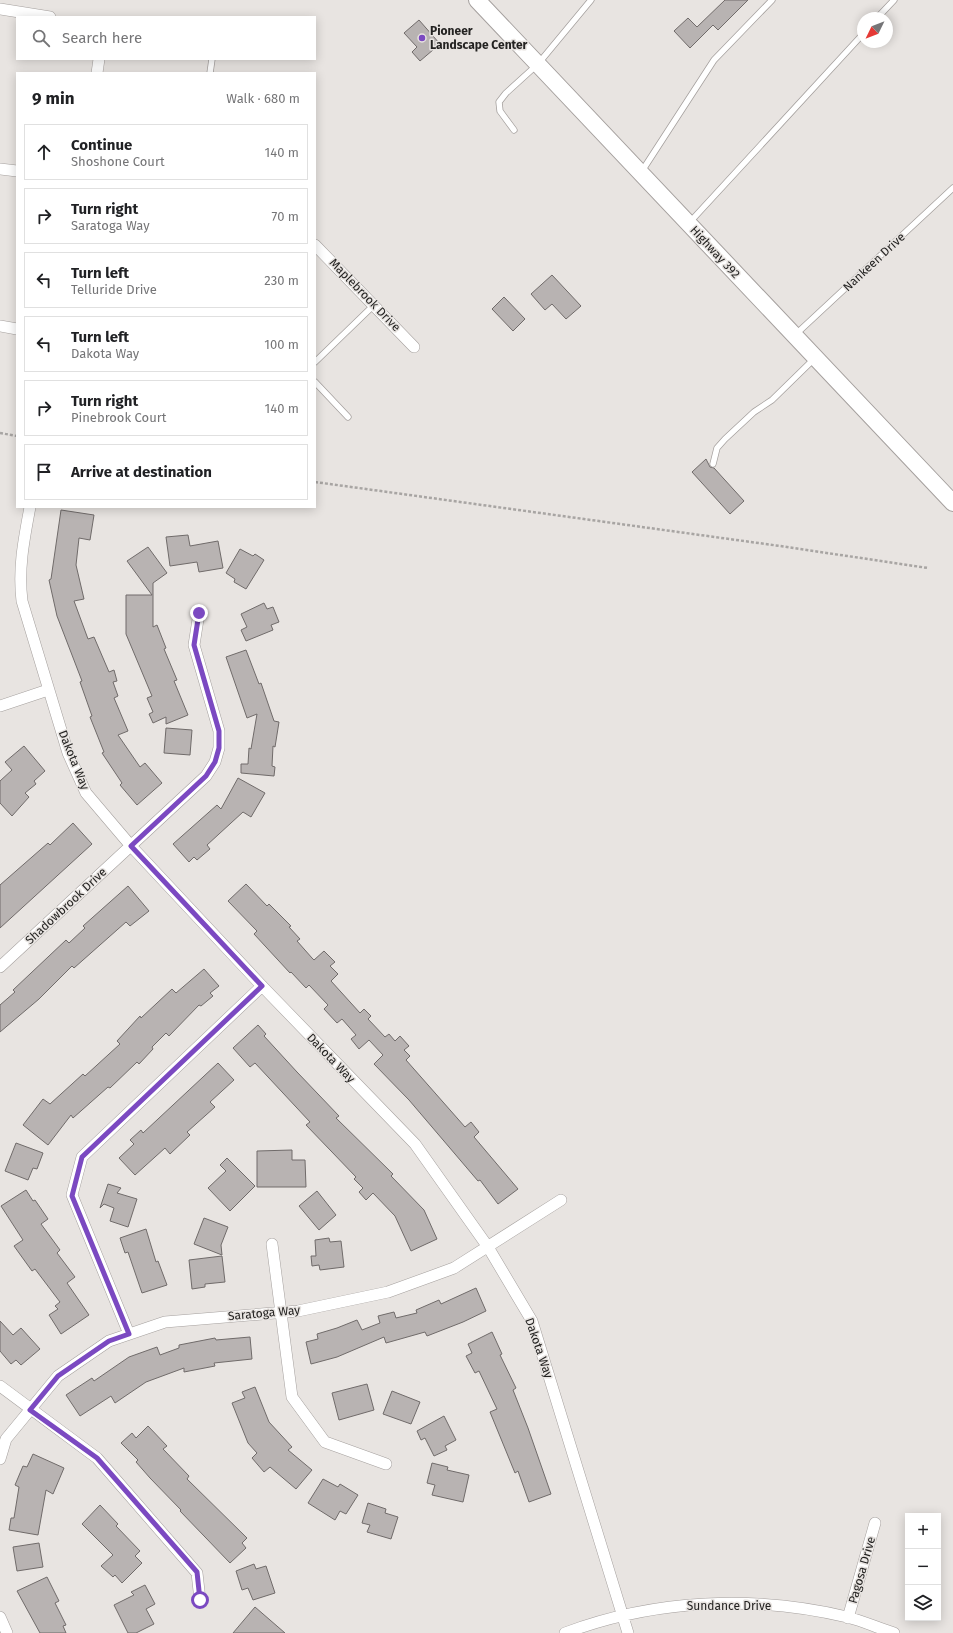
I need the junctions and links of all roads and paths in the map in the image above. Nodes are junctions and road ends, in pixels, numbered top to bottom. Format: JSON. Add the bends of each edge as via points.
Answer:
{"nodes":[{"id":1,"x":477,"y":0,"type":"edge"},
{"id":2,"x":591,"y":0,"type":"edge"},
{"id":3,"x":772,"y":0,"type":"edge"},
{"id":4,"x":894,"y":0,"type":"edge"},
{"id":5,"x":0,"y":9,"type":"edge"},
{"id":6,"x":883,"y":12,"type":"edge"},
{"id":7,"x":44,"y":16,"type":"edge"},
{"id":8,"x":857,"y":41,"type":"edge"},
{"id":9,"x":99,"y":60,"type":"edge"},
{"id":10,"x":212,"y":60,"type":"edge"},
{"id":11,"x":538,"y":64,"type":"junction"},
{"id":12,"x":97,"y":72,"type":"edge"},
{"id":13,"x":210,"y":72,"type":"edge"},
{"id":14,"x":514,"y":130,"type":"dead end"},
{"id":15,"x":0,"y":169,"type":"edge"},
{"id":16,"x":16,"y":171,"type":"edge"},
{"id":17,"x":641,"y":173,"type":"junction"},
{"id":18,"x":953,"y":188,"type":"edge"},
{"id":19,"x":689,"y":224,"type":"junction"},
{"id":20,"x":316,"y":246,"type":"edge"},
{"id":21,"x":374,"y":305,"type":"junction"},
{"id":22,"x":0,"y":326,"type":"edge"},
{"id":23,"x":16,"y":329,"type":"edge"},
{"id":24,"x":795,"y":335,"type":"junction"},
{"id":25,"x":414,"y":347,"type":"dead end"},
{"id":26,"x":816,"y":357,"type":"junction"},
{"id":27,"x":316,"y":361,"type":"edge"},
{"id":28,"x":316,"y":383,"type":"edge"},
{"id":29,"x":348,"y":417,"type":"dead end"},
{"id":30,"x":0,"y":433,"type":"edge"},
{"id":31,"x":16,"y":436,"type":"edge"},
{"id":32,"x":713,"y":464,"type":"dead end"},
{"id":33,"x":316,"y":482,"type":"edge"},
{"id":34,"x":953,"y":503,"type":"edge"},
{"id":35,"x":30,"y":508,"type":"edge"},
{"id":36,"x":928,"y":568,"type":"dead end"},
{"id":37,"x":199,"y":613,"type":"dead end"},
{"id":38,"x":48,"y":690,"type":"junction"},
{"id":39,"x":0,"y":706,"type":"edge"},
{"id":40,"x":131,"y":846,"type":"junction"},
{"id":41,"x":0,"y":967,"type":"edge"},
{"id":42,"x":262,"y":986,"type":"junction"},
{"id":43,"x":561,"y":1200,"type":"dead end"},
{"id":44,"x":272,"y":1244,"type":"dead end"},
{"id":45,"x":488,"y":1247,"type":"junction"},
{"id":46,"x":280,"y":1312,"type":"junction"},
{"id":47,"x":129,"y":1334,"type":"junction"},
{"id":48,"x":0,"y":1386,"type":"edge"},
{"id":49,"x":30,"y":1410,"type":"junction"},
{"id":50,"x":0,"y":1459,"type":"edge"},
{"id":51,"x":386,"y":1464,"type":"dead end"},
{"id":52,"x":875,"y":1523,"type":"dead end"},
{"id":53,"x":200,"y":1600,"type":"dead end"},
{"id":54,"x":622,"y":1615,"type":"junction"},
{"id":55,"x":0,"y":1616,"type":"edge"},
{"id":56,"x":848,"y":1618,"type":"junction"},
{"id":57,"x":7,"y":1633,"type":"edge"},
{"id":58,"x":565,"y":1633,"type":"edge"},
{"id":59,"x":628,"y":1633,"type":"edge"},
{"id":60,"x":894,"y":1633,"type":"edge"}],
"edges":[{"from":1,"to":11,"type":"main road","name":"Highway 392"},
{"from":2,"to":11,"type":"lane"},
{"from":3,"to":17,"type":"lane","via":[[714,60]]},
{"from":4,"to":6,"type":"lane"},
{"from":5,"to":7,"type":"street"},
{"from":8,"to":19,"type":"lane"},
{"from":9,"to":12,"type":"street"},
{"from":10,"to":13,"type":"lane"},
{"from":11,"to":14,"type":"lane","via":[[499,102],[500,111]]},
{"from":11,"to":17,"type":"main road","name":"Highway 392"},
{"from":15,"to":16,"type":"street"},
{"from":17,"to":19,"type":"main road","name":"Highway 392"},
{"from":18,"to":24,"type":"lane","name":"Nankeen Drive"},
{"from":19,"to":24,"type":"main road","name":"Highway 392"},
{"from":20,"to":21,"type":"street","name":"Maplebrook Drive"},
{"from":21,"to":25,"type":"street","name":"Maplebrook Drive"},
{"from":21,"to":27,"type":"lane"},
{"from":22,"to":23,"type":"street"},
{"from":24,"to":26,"type":"main road","name":"Highway 392"},
{"from":26,"to":32,"type":"lane","via":[[772,400],[754,412],[725,439],[717,448]]},
{"from":26,"to":34,"type":"main road","name":"Highway 392"},
{"from":28,"to":29,"type":"lane"},
{"from":30,"to":31,"type":"path"},
{"from":33,"to":36,"type":"path"},
{"from":35,"to":38,"type":"street","name":"Dakota Way","via":[[19,579],[22,601]]},
{"from":37,"to":40,"type":"street","name":"Shadowbrook Drive","via":[[194,645],[219,731],[219,748],[215,762],[206,776]]},
{"from":38,"to":39,"type":"street"},
{"from":38,"to":40,"type":"street","name":"Dakota Way","via":[[68,753],[86,793]]},
{"from":40,"to":41,"type":"street","name":"Shadowbrook Drive"},
{"from":40,"to":42,"type":"street","name":"Dakota Way"},
{"from":42,"to":45,"type":"street","name":"Dakota Way","via":[[415,1144]]},
{"from":42,"to":47,"type":"street","via":[[82,1157],[72,1196]]},
{"from":43,"to":45,"type":"street","name":"Saratoga Way"},
{"from":44,"to":46,"type":"street"},
{"from":45,"to":46,"type":"street","name":"Saratoga Way","via":[[454,1268],[388,1292],[298,1311]]},
{"from":45,"to":54,"type":"street","name":"Dakota Way","via":[[532,1321]]},
{"from":46,"to":47,"type":"street","name":"Saratoga Way","via":[[165,1322]]},
{"from":46,"to":51,"type":"street","via":[[292,1397],[325,1442]]},
{"from":47,"to":49,"type":"street","name":"Saratoga Way","via":[[109,1341],[58,1376]]},
{"from":48,"to":49,"type":"street"},
{"from":49,"to":50,"type":"street","name":"Saratoga Way","via":[[6,1439]]},
{"from":49,"to":53,"type":"street","via":[[97,1458],[197,1572]]},
{"from":52,"to":56,"type":"street","name":"Pagosa Drive"},
{"from":54,"to":56,"type":"street","name":"Sundance Drive","via":[[690,1604],[733,1603],[771,1605]]},
{"from":54,"to":58,"type":"street","name":"Sundance Drive"},
{"from":54,"to":59,"type":"street","name":"Dakota Way"},
{"from":55,"to":57,"type":"street"},
{"from":56,"to":60,"type":"street","name":"Sundance Drive"}]}
